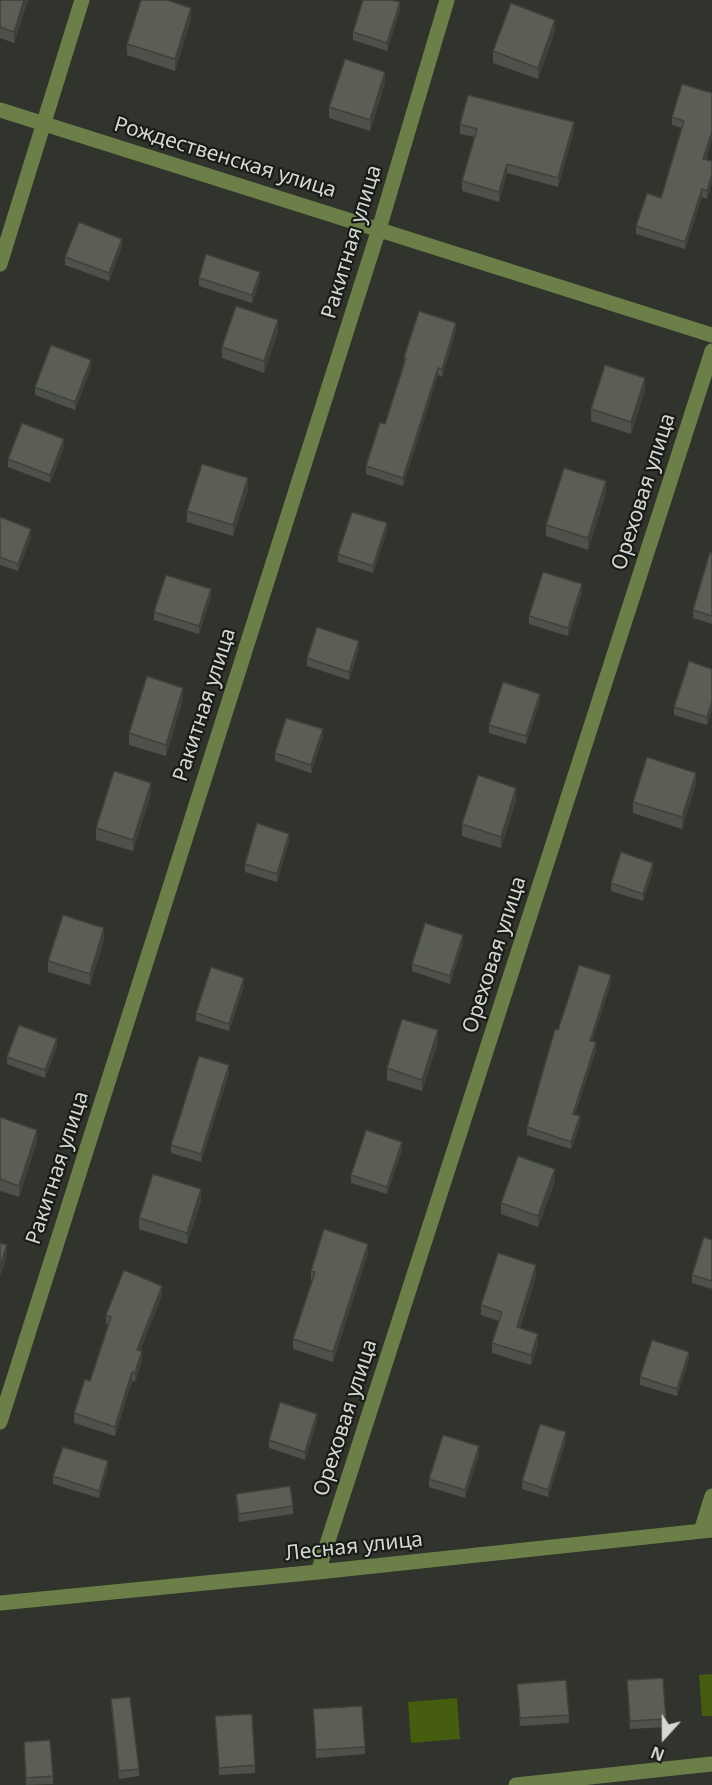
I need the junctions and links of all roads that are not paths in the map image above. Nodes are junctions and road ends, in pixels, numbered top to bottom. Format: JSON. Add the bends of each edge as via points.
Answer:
{"nodes":[{"id":1,"x":82,"y":0,"type":"edge"},
{"id":2,"x":447,"y":0,"type":"edge"},
{"id":3,"x":0,"y":110,"type":"edge"},
{"id":4,"x":45,"y":124,"type":"junction"},
{"id":5,"x":379,"y":229,"type":"junction"},
{"id":6,"x":0,"y":264,"type":"edge"},
{"id":7,"x":712,"y":335,"type":"edge"},
{"id":8,"x":712,"y":351,"type":"edge"},
{"id":9,"x":0,"y":1422,"type":"edge"},
{"id":10,"x":712,"y":1496,"type":"edge"},
{"id":11,"x":706,"y":1530,"type":"edge"},
{"id":12,"x":318,"y":1572,"type":"junction"},
{"id":13,"x":0,"y":1603,"type":"edge"},
{"id":14,"x":712,"y":1764,"type":"edge"},
{"id":15,"x":516,"y":1785,"type":"edge"}],
"edges":[{"from":1,"to":4,"type":"street"},
{"from":2,"to":5,"type":"street","name":"Ракитная улица"},
{"from":3,"to":4,"type":"street","name":"Рождественская улица"},
{"from":4,"to":5,"type":"street","name":"Рождественская улица"},
{"from":4,"to":6,"type":"street"},
{"from":5,"to":7,"type":"street","name":"Рождественская улица"},
{"from":5,"to":9,"type":"street","name":"Ракитная улица"},
{"from":8,"to":12,"type":"street","name":"Ореховая улица"},
{"from":10,"to":11,"type":"street"},
{"from":11,"to":12,"type":"street","name":"Лесная улица"},
{"from":12,"to":13,"type":"street","name":"Лесная улица"},
{"from":14,"to":15,"type":"street"}]}
